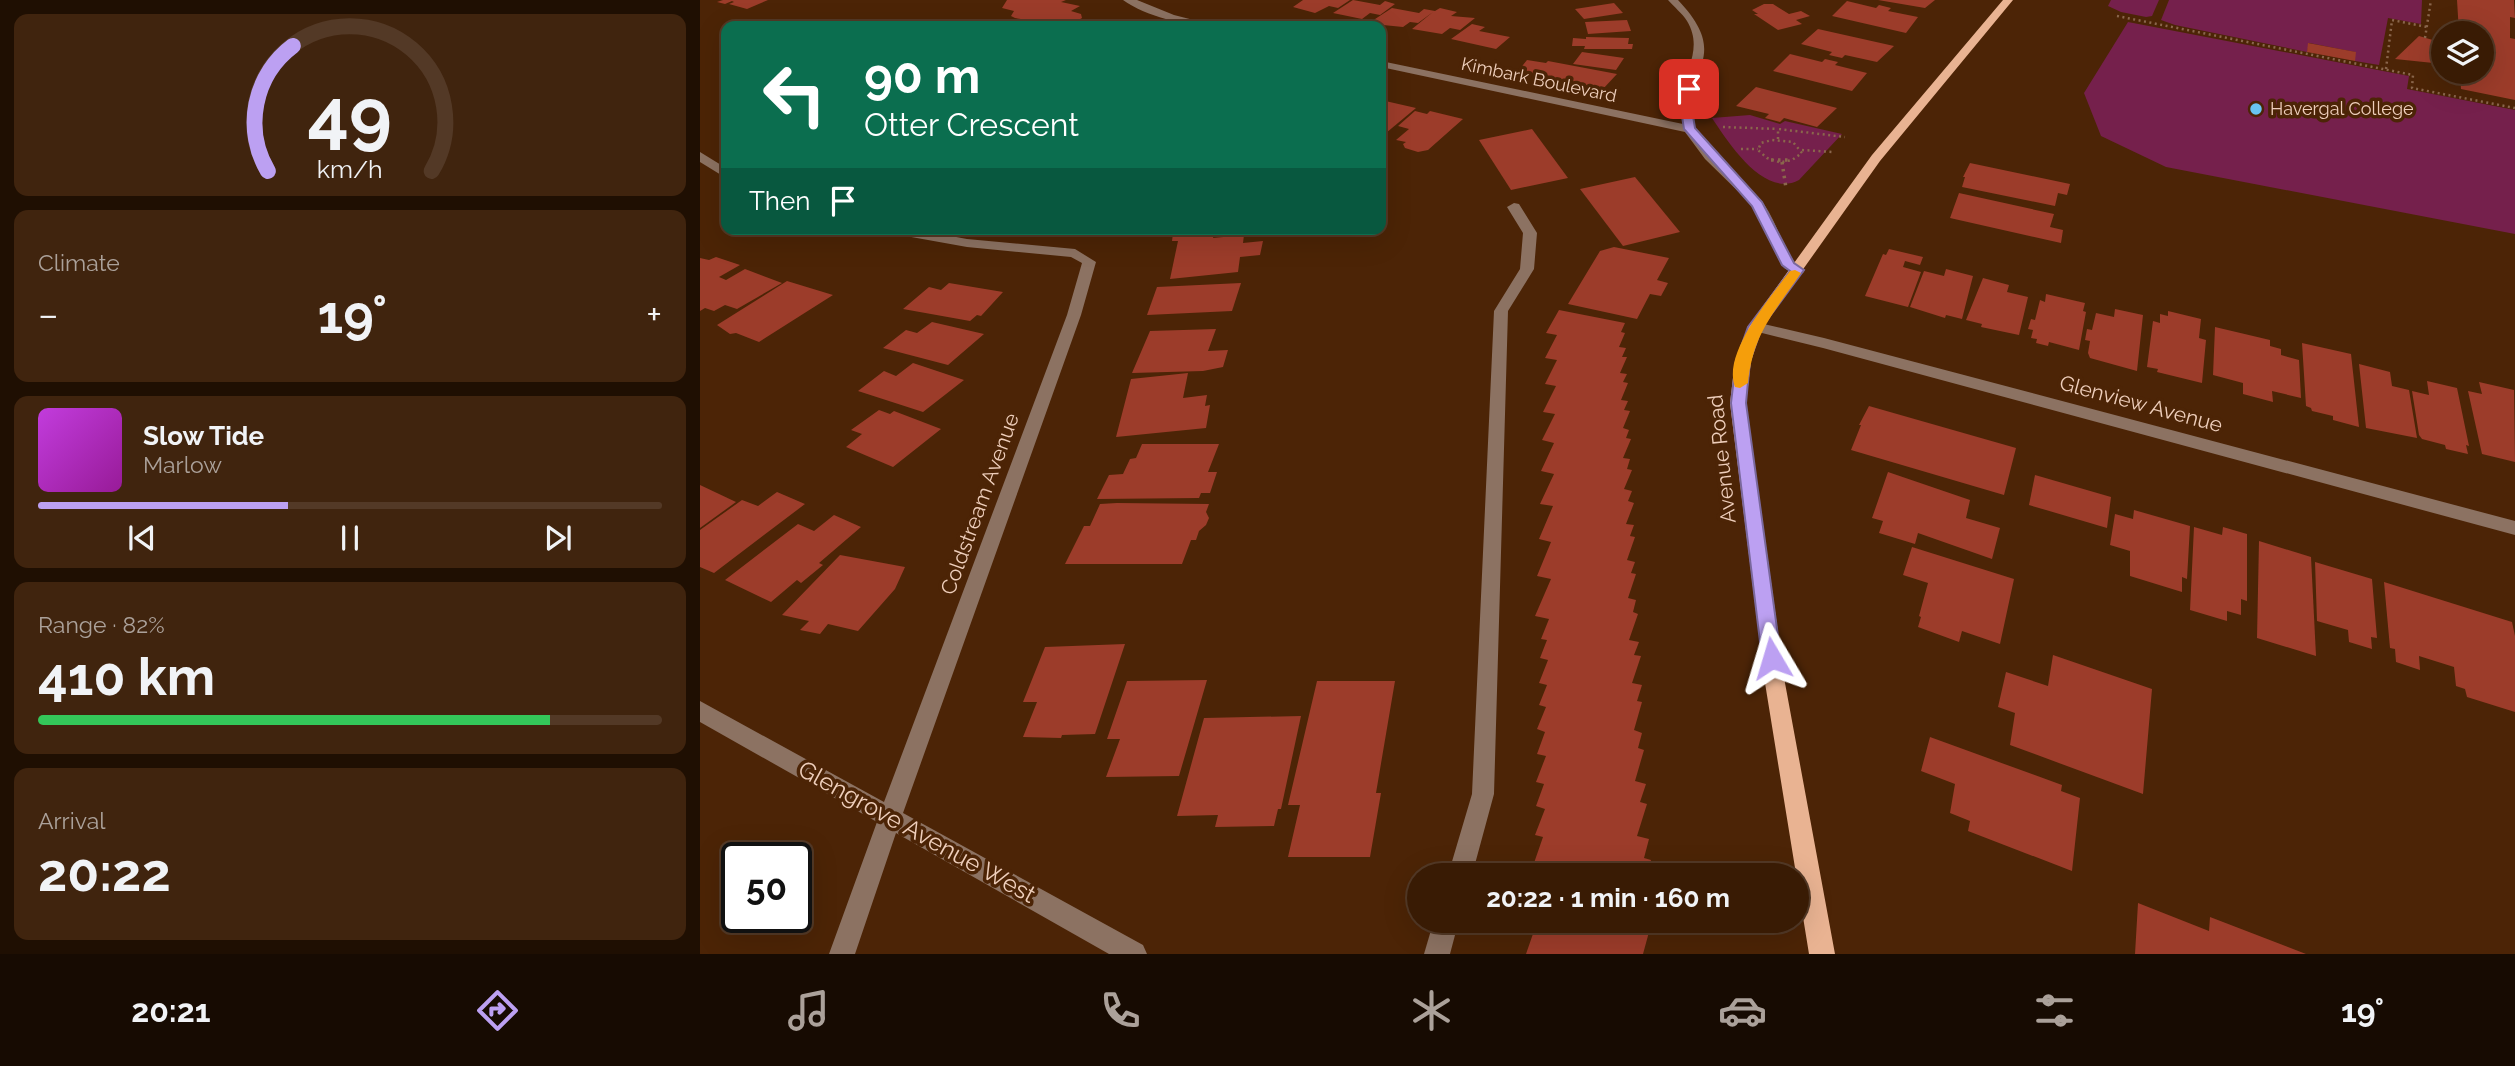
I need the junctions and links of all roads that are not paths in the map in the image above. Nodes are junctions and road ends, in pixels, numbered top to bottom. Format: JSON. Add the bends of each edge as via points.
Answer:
{"nodes":[{"id":1,"x":1128,"y":0,"type":"edge"},
{"id":2,"x":1673,"y":0,"type":"edge"},
{"id":3,"x":2008,"y":0,"type":"edge"},
{"id":4,"x":1189,"y":21,"type":"edge"},
{"id":5,"x":1386,"y":65,"type":"edge"},
{"id":6,"x":1690,"y":129,"type":"junction"},
{"id":7,"x":700,"y":156,"type":"edge"},
{"id":8,"x":721,"y":171,"type":"edge"},
{"id":9,"x":1514,"y":207,"type":"dead end"},
{"id":10,"x":922,"y":235,"type":"edge"},
{"id":11,"x":1798,"y":270,"type":"junction"},
{"id":12,"x":1755,"y":327,"type":"junction"},
{"id":13,"x":2515,"y":528,"type":"edge"},
{"id":14,"x":700,"y":711,"type":"edge"},
{"id":15,"x":890,"y":817,"type":"junction"},
{"id":16,"x":1463,"y":863,"type":"edge"},
{"id":17,"x":1443,"y":933,"type":"edge"},
{"id":18,"x":842,"y":954,"type":"edge"},
{"id":19,"x":1134,"y":954,"type":"edge"},
{"id":20,"x":1437,"y":954,"type":"edge"},
{"id":21,"x":1822,"y":954,"type":"edge"}],
"edges":[{"from":1,"to":4,"type":"street"},
{"from":2,"to":6,"type":"street","via":[[1700,33],[1701,55],[1686,110]]},
{"from":3,"to":11,"type":"main road","name":"Avenue Road","via":[[1876,158]]},
{"from":5,"to":6,"type":"street","name":"Kimbark Boulevard"},
{"from":6,"to":11,"type":"street","via":[[1757,204],[1789,265]]},
{"from":7,"to":8,"type":"street"},
{"from":9,"to":16,"type":"street","via":[[1530,233],[1527,269],[1502,311],[1483,794]]},
{"from":10,"to":15,"type":"street","name":"Coldstream Avenue","via":[[1076,253],[1089,262],[1074,315]]},
{"from":11,"to":12,"type":"main road","name":"Avenue Road"},
{"from":12,"to":13,"type":"street","name":"Glenview Avenue"},
{"from":12,"to":21,"type":"main road","name":"Avenue Road","via":[[1743,361],[1738,403],[1775,683]]},
{"from":14,"to":15,"type":"street","name":"Glengrove Avenue West"},
{"from":15,"to":18,"type":"street","name":"Coldstream Avenue"},
{"from":15,"to":19,"type":"street","name":"Glengrove Avenue West"},
{"from":17,"to":20,"type":"street"}]}
